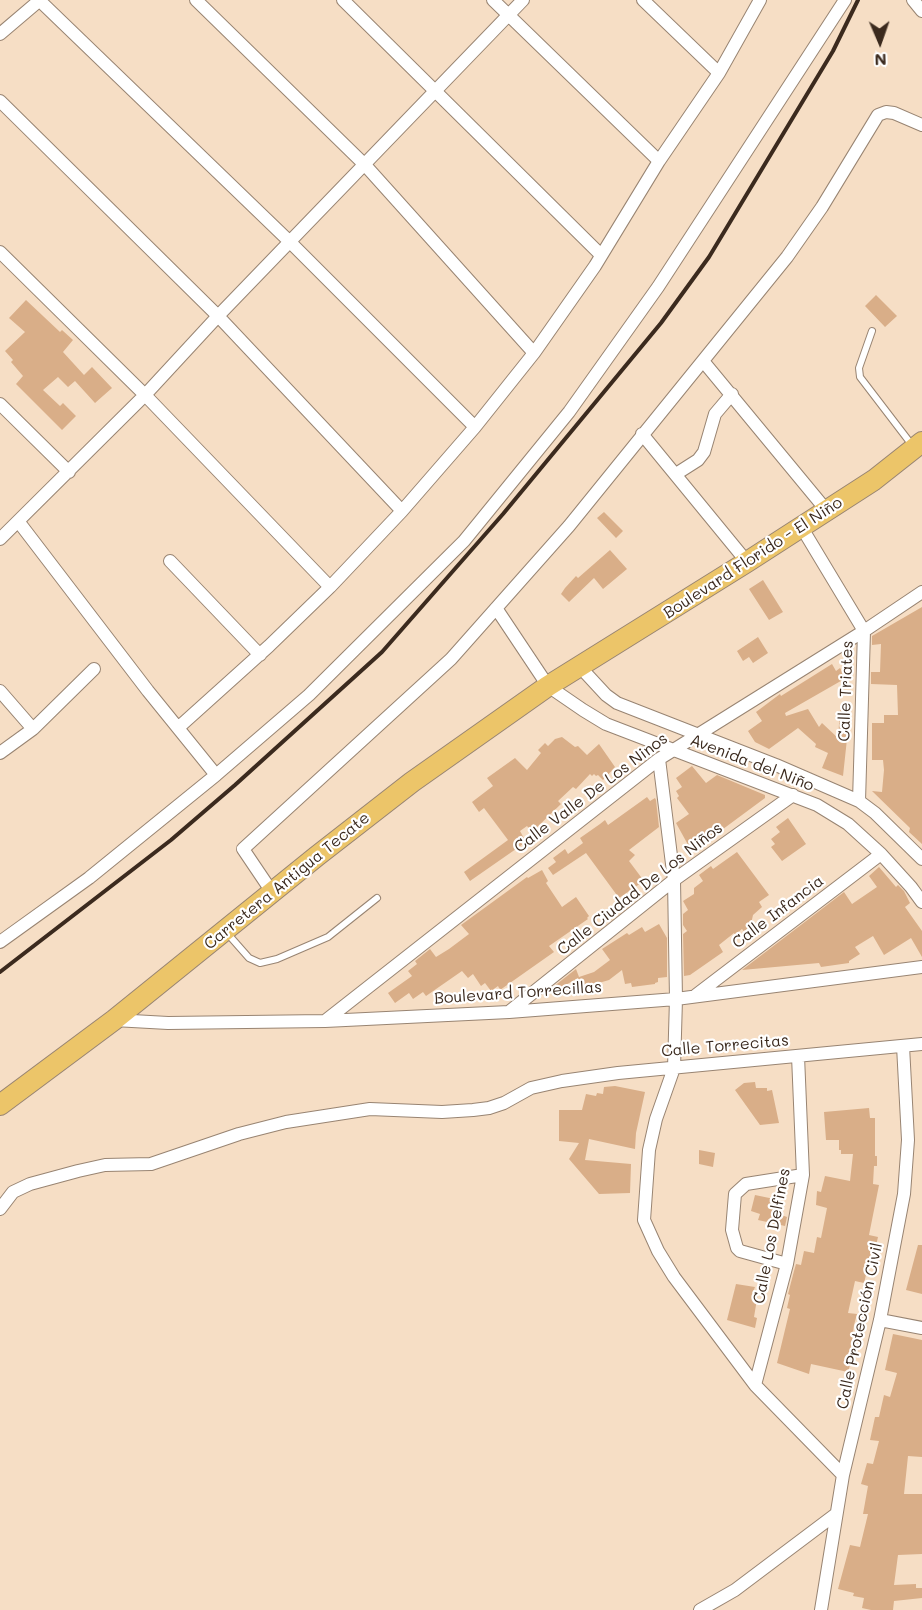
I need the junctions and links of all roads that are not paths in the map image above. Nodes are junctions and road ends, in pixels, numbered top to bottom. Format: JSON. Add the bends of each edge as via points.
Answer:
{"nodes":[{"id":1,"x":40,"y":0,"type":"edge"},
{"id":2,"x":196,"y":0,"type":"edge"},
{"id":3,"x":343,"y":0,"type":"edge"},
{"id":4,"x":493,"y":0,"type":"edge"},
{"id":5,"x":523,"y":0,"type":"edge"},
{"id":6,"x":643,"y":0,"type":"edge"},
{"id":7,"x":760,"y":0,"type":"edge"},
{"id":8,"x":845,"y":0,"type":"edge"},
{"id":9,"x":913,"y":0,"type":"edge"},
{"id":10,"x":922,"y":11,"type":"edge"},
{"id":11,"x":508,"y":15,"type":"junction"},
{"id":12,"x":0,"y":34,"type":"edge"},
{"id":13,"x":719,"y":73,"type":"junction"},
{"id":14,"x":436,"y":91,"type":"junction"},
{"id":15,"x":0,"y":101,"type":"edge"},
{"id":16,"x":921,"y":121,"type":"edge"},
{"id":17,"x":659,"y":161,"type":"junction"},
{"id":18,"x":365,"y":165,"type":"junction"},
{"id":19,"x":290,"y":242,"type":"junction"},
{"id":20,"x":0,"y":252,"type":"edge"},
{"id":21,"x":601,"y":255,"type":"junction"},
{"id":22,"x":218,"y":316,"type":"junction"},
{"id":23,"x":872,"y":331,"type":"dead end"},
{"id":24,"x":534,"y":353,"type":"junction"},
{"id":25,"x":703,"y":361,"type":"junction"},
{"id":26,"x":732,"y":394,"type":"junction"},
{"id":27,"x":145,"y":395,"type":"junction"},
{"id":28,"x":0,"y":404,"type":"edge"},
{"id":29,"x":475,"y":427,"type":"junction"},
{"id":30,"x":642,"y":434,"type":"junction"},
{"id":31,"x":918,"y":445,"type":"edge"},
{"id":32,"x":69,"y":472,"type":"junction"},
{"id":33,"x":675,"y":474,"type":"junction"},
{"id":34,"x":402,"y":511,"type":"junction"},
{"id":35,"x":827,"y":512,"type":"junction"},
{"id":36,"x":18,"y":521,"type":"junction"},
{"id":37,"x":802,"y":528,"type":"junction"},
{"id":38,"x":0,"y":539,"type":"edge"},
{"id":39,"x":170,"y":561,"type":"dead end"},
{"id":40,"x":747,"y":562,"type":"junction"},
{"id":41,"x":330,"y":587,"type":"junction"},
{"id":42,"x":922,"y":592,"type":"edge"},
{"id":43,"x":496,"y":608,"type":"junction"},
{"id":44,"x":864,"y":631,"type":"junction"},
{"id":45,"x":260,"y":655,"type":"junction"},
{"id":46,"x":580,"y":668,"type":"junction"},
{"id":47,"x":94,"y":669,"type":"dead end"},
{"id":48,"x":548,"y":686,"type":"junction"},
{"id":49,"x":0,"y":691,"type":"edge"},
{"id":50,"x":179,"y":727,"type":"junction"},
{"id":51,"x":33,"y":729,"type":"junction"},
{"id":52,"x":698,"y":735,"type":"junction"},
{"id":53,"x":673,"y":750,"type":"junction"},
{"id":54,"x":0,"y":753,"type":"edge"},
{"id":55,"x":659,"y":759,"type":"junction"},
{"id":56,"x":216,"y":775,"type":"junction"},
{"id":57,"x":792,"y":795,"type":"junction"},
{"id":58,"x":859,"y":801,"type":"junction"},
{"id":59,"x":881,"y":854,"type":"junction"},
{"id":60,"x":922,"y":859,"type":"edge"},
{"id":61,"x":674,"y":880,"type":"junction"},
{"id":62,"x":272,"y":892,"type":"junction"},
{"id":63,"x":376,"y":898,"type":"dead end"},
{"id":64,"x":922,"y":902,"type":"edge"},
{"id":65,"x":225,"y":930,"type":"junction"},
{"id":66,"x":0,"y":942,"type":"edge"},
{"id":67,"x":922,"y":967,"type":"edge"},
{"id":68,"x":695,"y":995,"type":"junction"},
{"id":69,"x":676,"y":999,"type":"junction"},
{"id":70,"x":509,"y":1012,"type":"junction"},
{"id":71,"x":114,"y":1020,"type":"junction"},
{"id":72,"x":325,"y":1021,"type":"junction"},
{"id":73,"x":922,"y":1044,"type":"edge"},
{"id":74,"x":903,"y":1046,"type":"junction"},
{"id":75,"x":798,"y":1056,"type":"junction"},
{"id":76,"x":674,"y":1068,"type":"junction"},
{"id":77,"x":0,"y":1105,"type":"edge"},
{"id":78,"x":803,"y":1175,"type":"junction"},
{"id":79,"x":0,"y":1209,"type":"edge"},
{"id":80,"x":787,"y":1264,"type":"junction"},
{"id":81,"x":880,"y":1320,"type":"junction"},
{"id":82,"x":922,"y":1328,"type":"edge"},
{"id":83,"x":755,"y":1385,"type":"junction"},
{"id":84,"x":843,"y":1475,"type":"junction"},
{"id":85,"x":836,"y":1514,"type":"junction"},
{"id":86,"x":700,"y":1610,"type":"edge"},
{"id":87,"x":821,"y":1610,"type":"edge"}],
"edges":[{"from":1,"to":12,"type":"street"},
{"from":1,"to":19,"type":"street"},
{"from":2,"to":18,"type":"street"},
{"from":3,"to":14,"type":"street"},
{"from":4,"to":11,"type":"street"},
{"from":5,"to":11,"type":"street"},
{"from":6,"to":13,"type":"street"},
{"from":7,"to":13,"type":"street"},
{"from":8,"to":56,"type":"street","via":[[658,287],[509,488],[464,542],[343,663]]},
{"from":9,"to":10,"type":"street"},
{"from":11,"to":14,"type":"street"},
{"from":11,"to":17,"type":"street"},
{"from":13,"to":17,"type":"street"},
{"from":14,"to":18,"type":"street"},
{"from":14,"to":21,"type":"street"},
{"from":15,"to":22,"type":"street"},
{"from":16,"to":25,"type":"street","via":[[894,113],[878,115],[787,257]]},
{"from":17,"to":21,"type":"street"},
{"from":18,"to":19,"type":"street"},
{"from":18,"to":24,"type":"street"},
{"from":19,"to":22,"type":"street"},
{"from":19,"to":29,"type":"street"},
{"from":20,"to":27,"type":"street"},
{"from":21,"to":24,"type":"street"},
{"from":22,"to":27,"type":"street"},
{"from":22,"to":34,"type":"street"},
{"from":23,"to":31,"type":"lane","via":[[859,368],[860,377]]},
{"from":24,"to":29,"type":"street"},
{"from":25,"to":26,"type":"street"},
{"from":25,"to":30,"type":"street"},
{"from":26,"to":33,"type":"street","via":[[715,414],[704,452]]},
{"from":26,"to":35,"type":"street"},
{"from":27,"to":32,"type":"street"},
{"from":27,"to":41,"type":"street"},
{"from":28,"to":32,"type":"street"},
{"from":29,"to":34,"type":"street"},
{"from":30,"to":33,"type":"street"},
{"from":30,"to":43,"type":"street","via":[[569,526]]},
{"from":31,"to":35,"type":"main road","name":"Boulevard Florido - El Niño"},
{"from":32,"to":36,"type":"street"},
{"from":33,"to":40,"type":"street"},
{"from":34,"to":41,"type":"street"},
{"from":35,"to":37,"type":"main road","name":"Boulevard Florido - El Niño"},
{"from":36,"to":38,"type":"street"},
{"from":36,"to":50,"type":"street"},
{"from":37,"to":40,"type":"main road","name":"Boulevard Florido - El Niño"},
{"from":37,"to":44,"type":"street","name":"Calle Triates"},
{"from":39,"to":45,"type":"street"},
{"from":40,"to":46,"type":"main road","name":"Boulevard Florido - El Niño"},
{"from":41,"to":45,"type":"street"},
{"from":42,"to":44,"type":"street","name":"Calle Valle De Los Ninos"},
{"from":43,"to":48,"type":"street"},
{"from":43,"to":62,"type":"street","via":[[451,658],[243,849]]},
{"from":44,"to":52,"type":"street","name":"Calle Valle De Los Ninos"},
{"from":44,"to":58,"type":"street","name":"Calle Triates"},
{"from":45,"to":50,"type":"street"},
{"from":46,"to":48,"type":"main road","name":"Carretera Antigua Tecate"},
{"from":46,"to":52,"type":"street","name":"Avenida del Niño","via":[[617,703]]},
{"from":47,"to":51,"type":"street"},
{"from":48,"to":53,"type":"street","name":"Avenida del Niño","via":[[606,724]]},
{"from":48,"to":62,"type":"main road","name":"Carretera Antigua Tecate","via":[[412,782]]},
{"from":49,"to":51,"type":"street"},
{"from":50,"to":56,"type":"street"},
{"from":51,"to":54,"type":"street"},
{"from":52,"to":53,"type":"street","name":"Calle Valle De Los Ninos"},
{"from":52,"to":58,"type":"street","name":"Avenida del Niño"},
{"from":53,"to":55,"type":"street","name":"Calle Valle De Los Ninos"},
{"from":53,"to":57,"type":"street","name":"Avenida del Niño"},
{"from":55,"to":61,"type":"street"},
{"from":55,"to":72,"type":"street","name":"Calle Valle De Los Ninos"},
{"from":56,"to":66,"type":"street","via":[[89,878]]},
{"from":57,"to":59,"type":"street","name":"Avenida del Niño","via":[[848,824]]},
{"from":57,"to":61,"type":"street","name":"Calle Ciudad De Los Niños"},
{"from":58,"to":60,"type":"street","name":"Avenida del Niño"},
{"from":59,"to":64,"type":"street","name":"Avenida del Niño"},
{"from":59,"to":68,"type":"street","name":"Calle Infancia"},
{"from":61,"to":69,"type":"street"},
{"from":61,"to":70,"type":"street","name":"Calle Ciudad De Los Niños"},
{"from":62,"to":65,"type":"main road","name":"Carretera Antigua Tecate"},
{"from":63,"to":65,"type":"lane","via":[[328,936],[260,963],[249,958]]},
{"from":65,"to":71,"type":"main road","name":"Carretera Antigua Tecate"},
{"from":67,"to":68,"type":"street","name":"Boulevard Torrecillas"},
{"from":68,"to":69,"type":"street","name":"Boulevard Torrecillas"},
{"from":69,"to":70,"type":"street","name":"Boulevard Torrecillas"},
{"from":69,"to":76,"type":"street"},
{"from":70,"to":72,"type":"street","name":"Boulevard Torrecillas"},
{"from":71,"to":72,"type":"street","name":"Boulevard Torrecillas"},
{"from":71,"to":77,"type":"main road","name":"Carretera Antigua Tecate"},
{"from":73,"to":74,"type":"street","name":"Calle Torrecitas"},
{"from":74,"to":75,"type":"street","name":"Calle Torrecitas"},
{"from":74,"to":81,"type":"street","name":"Calle Protección Civil","via":[[908,1140],[904,1194]]},
{"from":75,"to":76,"type":"street","name":"Calle Torrecitas"},
{"from":75,"to":78,"type":"street","name":"Calle Los Delfines"},
{"from":76,"to":79,"type":"street","name":"Calle Torrecitas","via":[[573,1079],[531,1088],[489,1108],[442,1112],[370,1109],[286,1122],[151,1164],[105,1165],[30,1184],[13,1192]]},
{"from":76,"to":83,"type":"street","via":[[649,1150],[644,1220],[657,1251]]},
{"from":78,"to":80,"type":"street","name":"Calle Los Delfines"},
{"from":78,"to":80,"type":"street","via":[[746,1184],[735,1194],[732,1230],[736,1248]]},
{"from":80,"to":83,"type":"street","name":"Calle Los Delfines"},
{"from":81,"to":82,"type":"street"},
{"from":81,"to":84,"type":"street","name":"Calle Protección Civil"},
{"from":83,"to":84,"type":"street"},
{"from":84,"to":85,"type":"street","name":"Calle Protección Civil"},
{"from":85,"to":86,"type":"street","via":[[735,1590]]},
{"from":85,"to":87,"type":"street","name":"Calle Protección Civil"}]}
